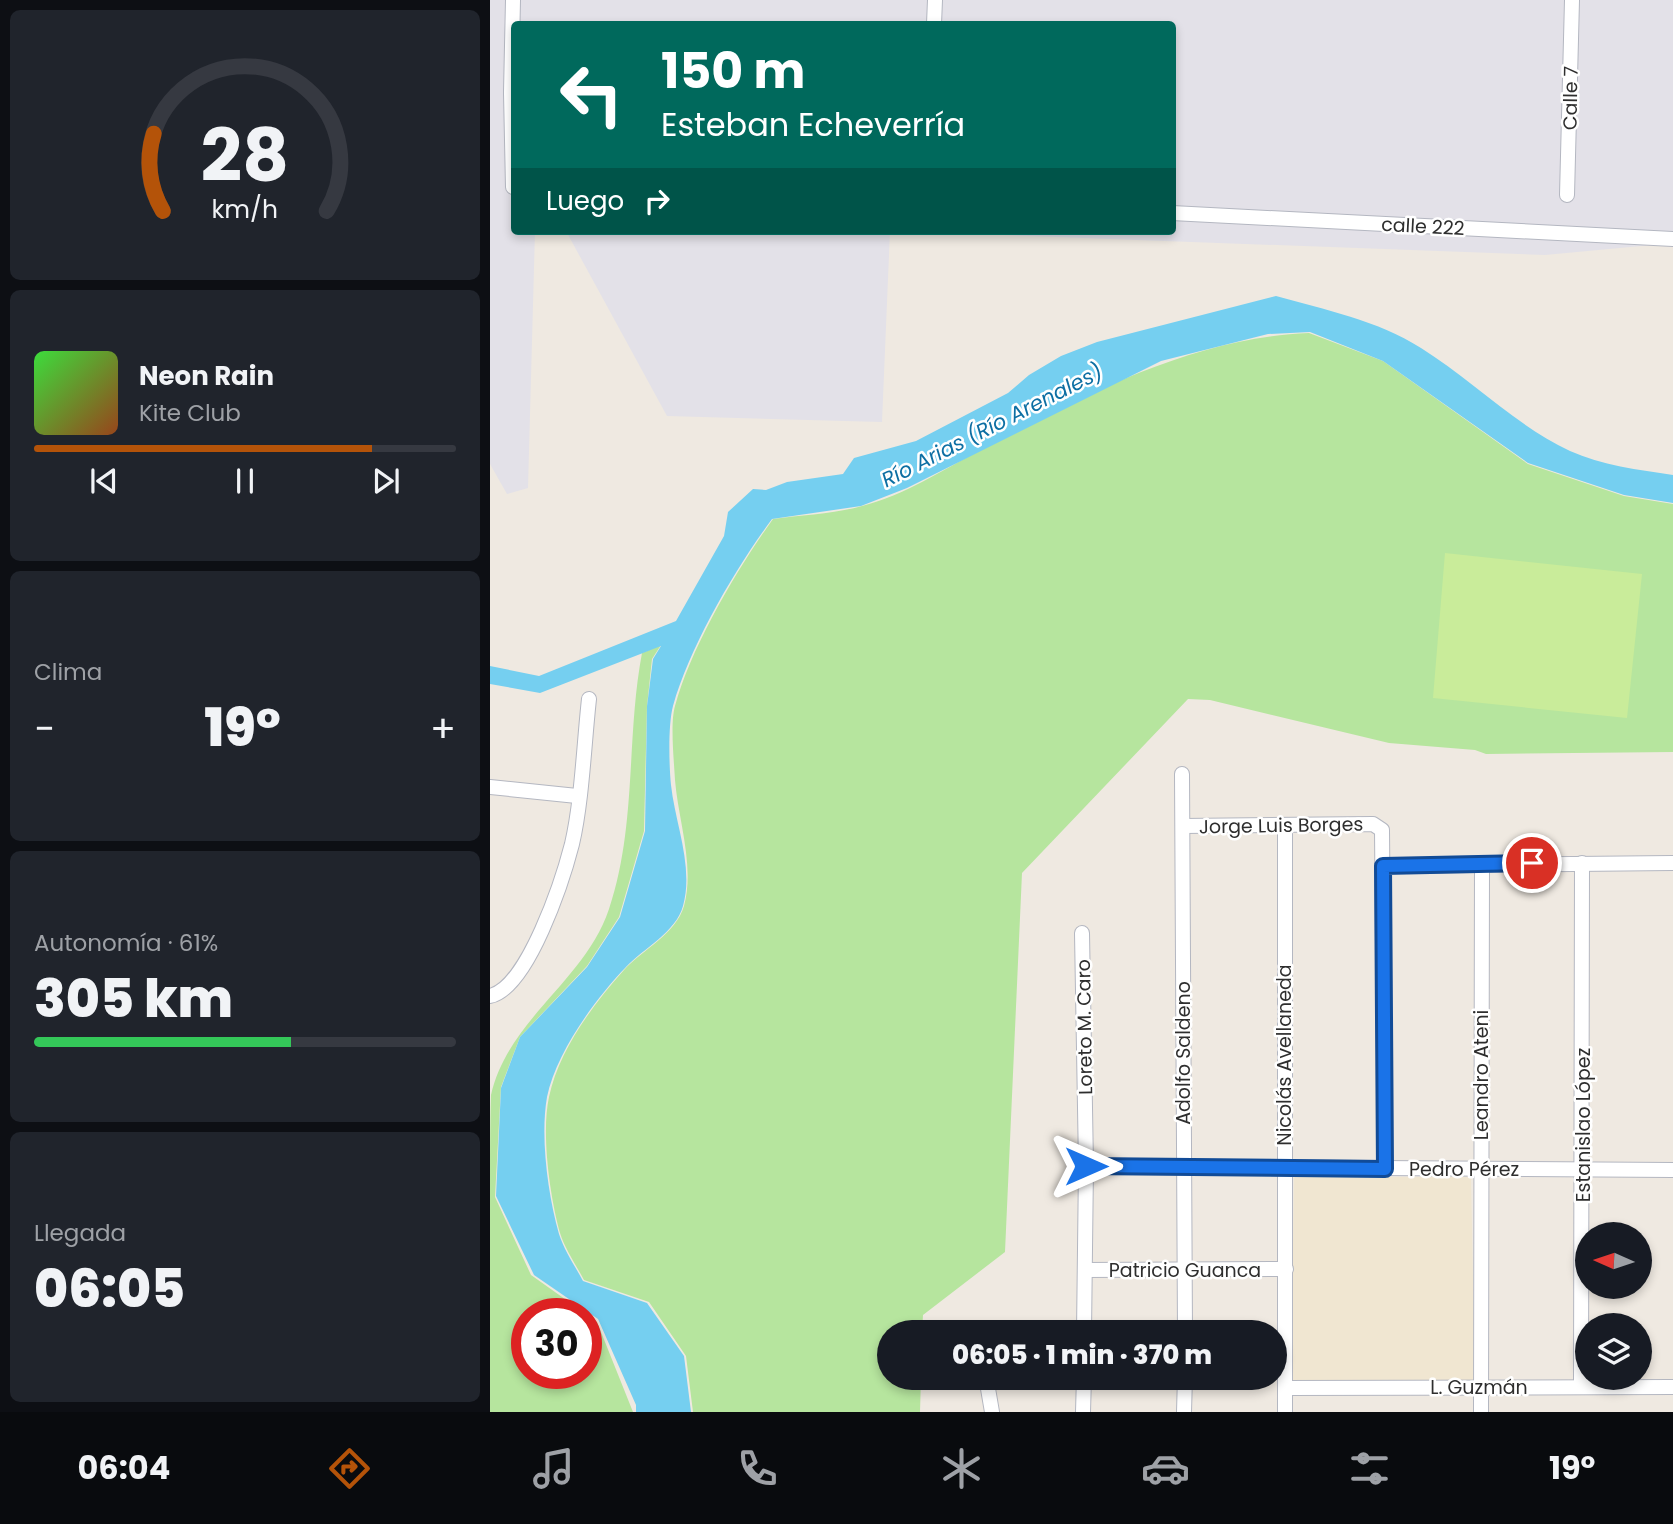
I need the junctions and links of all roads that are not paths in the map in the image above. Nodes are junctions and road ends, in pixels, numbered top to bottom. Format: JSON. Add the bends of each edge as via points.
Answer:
{"nodes":[{"id":1,"x":513,"y":0,"type":"edge"},
{"id":2,"x":935,"y":0,"type":"edge"},
{"id":3,"x":1572,"y":0,"type":"edge"},
{"id":4,"x":513,"y":21,"type":"edge"},
{"id":5,"x":934,"y":21,"type":"edge"},
{"id":6,"x":1567,"y":195,"type":"dead end"},
{"id":7,"x":1176,"y":213,"type":"edge"},
{"id":8,"x":1673,"y":239,"type":"edge"},
{"id":9,"x":589,"y":699,"type":"dead end"},
{"id":10,"x":1182,"y":774,"type":"dead end"},
{"id":11,"x":490,"y":787,"type":"edge"},
{"id":12,"x":577,"y":796,"type":"junction"},
{"id":13,"x":1285,"y":825,"type":"junction"},
{"id":14,"x":1183,"y":826,"type":"junction"},
{"id":15,"x":1482,"y":863,"type":"junction"},
{"id":16,"x":1582,"y":863,"type":"junction"},
{"id":17,"x":1673,"y":863,"type":"edge"},
{"id":18,"x":1383,"y":866,"type":"junction"},
{"id":19,"x":1082,"y":933,"type":"dead end"},
{"id":20,"x":490,"y":996,"type":"edge"},
{"id":21,"x":1086,"y":1166,"type":"junction"},
{"id":22,"x":1183,"y":1166,"type":"junction"},
{"id":23,"x":1284,"y":1168,"type":"junction"},
{"id":24,"x":1385,"y":1169,"type":"junction"},
{"id":25,"x":1481,"y":1170,"type":"junction"},
{"id":26,"x":1583,"y":1170,"type":"junction"},
{"id":27,"x":1673,"y":1170,"type":"edge"},
{"id":28,"x":1286,"y":1269,"type":"junction"},
{"id":29,"x":1085,"y":1270,"type":"junction"},
{"id":30,"x":1185,"y":1270,"type":"junction"},
{"id":31,"x":1582,"y":1313,"type":"edge"},
{"id":32,"x":1084,"y":1320,"type":"edge"},
{"id":33,"x":1185,"y":1320,"type":"edge"},
{"id":34,"x":1286,"y":1320,"type":"edge"},
{"id":35,"x":1481,"y":1387,"type":"junction"},
{"id":36,"x":1575,"y":1387,"type":"edge"},
{"id":37,"x":1652,"y":1387,"type":"edge"},
{"id":38,"x":1673,"y":1387,"type":"edge"},
{"id":39,"x":1287,"y":1388,"type":"edge"},
{"id":40,"x":988,"y":1390,"type":"edge"},
{"id":41,"x":1084,"y":1390,"type":"edge"},
{"id":42,"x":1185,"y":1390,"type":"edge"},
{"id":43,"x":1285,"y":1390,"type":"edge"},
{"id":44,"x":992,"y":1412,"type":"edge"},
{"id":45,"x":1083,"y":1412,"type":"edge"},
{"id":46,"x":1184,"y":1412,"type":"edge"},
{"id":47,"x":1285,"y":1412,"type":"edge"},
{"id":48,"x":1481,"y":1412,"type":"edge"}],
"edges":[{"from":1,"to":4,"type":"street"},
{"from":2,"to":5,"type":"street"},
{"from":3,"to":6,"type":"street","name":"Calle 7"},
{"from":7,"to":8,"type":"street","name":"calle 222"},
{"from":9,"to":12,"type":"street"},
{"from":10,"to":14,"type":"street","name":"Adolfo Saldeno"},
{"from":11,"to":12,"type":"street"},
{"from":12,"to":20,"type":"street","via":[[572,842],[538,939],[504,990]]},
{"from":13,"to":14,"type":"street","name":"Jorge Luis Borges"},
{"from":13,"to":18,"type":"street","name":"Jorge Luis Borges","via":[[1379,826]]},
{"from":13,"to":23,"type":"street","name":"Nicolás Avellaneda"},
{"from":14,"to":22,"type":"street","name":"Adolfo Saldeno"},
{"from":15,"to":16,"type":"street"},
{"from":15,"to":18,"type":"street"},
{"from":15,"to":25,"type":"street","name":"Leandro Ateni"},
{"from":16,"to":17,"type":"street"},
{"from":16,"to":26,"type":"street","name":"Estanislao López"},
{"from":18,"to":24,"type":"street"},
{"from":19,"to":21,"type":"street","name":"Loreto M. Caro"},
{"from":21,"to":22,"type":"street","name":"Pedro Pérez"},
{"from":21,"to":29,"type":"street","name":"Loreto M. Caro"},
{"from":22,"to":23,"type":"street","name":"Pedro Pérez"},
{"from":22,"to":30,"type":"street","name":"Adolfo Saldeno"},
{"from":23,"to":24,"type":"street","name":"Pedro Pérez"},
{"from":23,"to":28,"type":"street","name":"Nicolás Avellaneda"},
{"from":24,"to":25,"type":"street","name":"Pedro Pérez"},
{"from":25,"to":26,"type":"street","name":"Pedro Pérez"},
{"from":25,"to":35,"type":"street","name":"Leandro Ateni"},
{"from":26,"to":27,"type":"street","name":"Pedro Pérez"},
{"from":26,"to":31,"type":"street","name":"Estanislao López"},
{"from":28,"to":30,"type":"street","name":"Patricio Guanca"},
{"from":28,"to":34,"type":"street","name":"Nicolás Avellaneda"},
{"from":29,"to":30,"type":"street","name":"Patricio Guanca"},
{"from":29,"to":32,"type":"street","name":"Loreto M. Caro"},
{"from":30,"to":33,"type":"street","name":"Adolfo Saldeno"},
{"from":35,"to":36,"type":"street","name":"L. Guzmán"},
{"from":35,"to":39,"type":"street","name":"L. Guzmán"},
{"from":35,"to":48,"type":"street","name":"Leandro Ateni"},
{"from":37,"to":38,"type":"street","name":"L. Guzmán"},
{"from":40,"to":44,"type":"street"},
{"from":41,"to":45,"type":"street"},
{"from":42,"to":46,"type":"street"},
{"from":43,"to":47,"type":"street","name":"Nicolás Avellaneda"}]}
